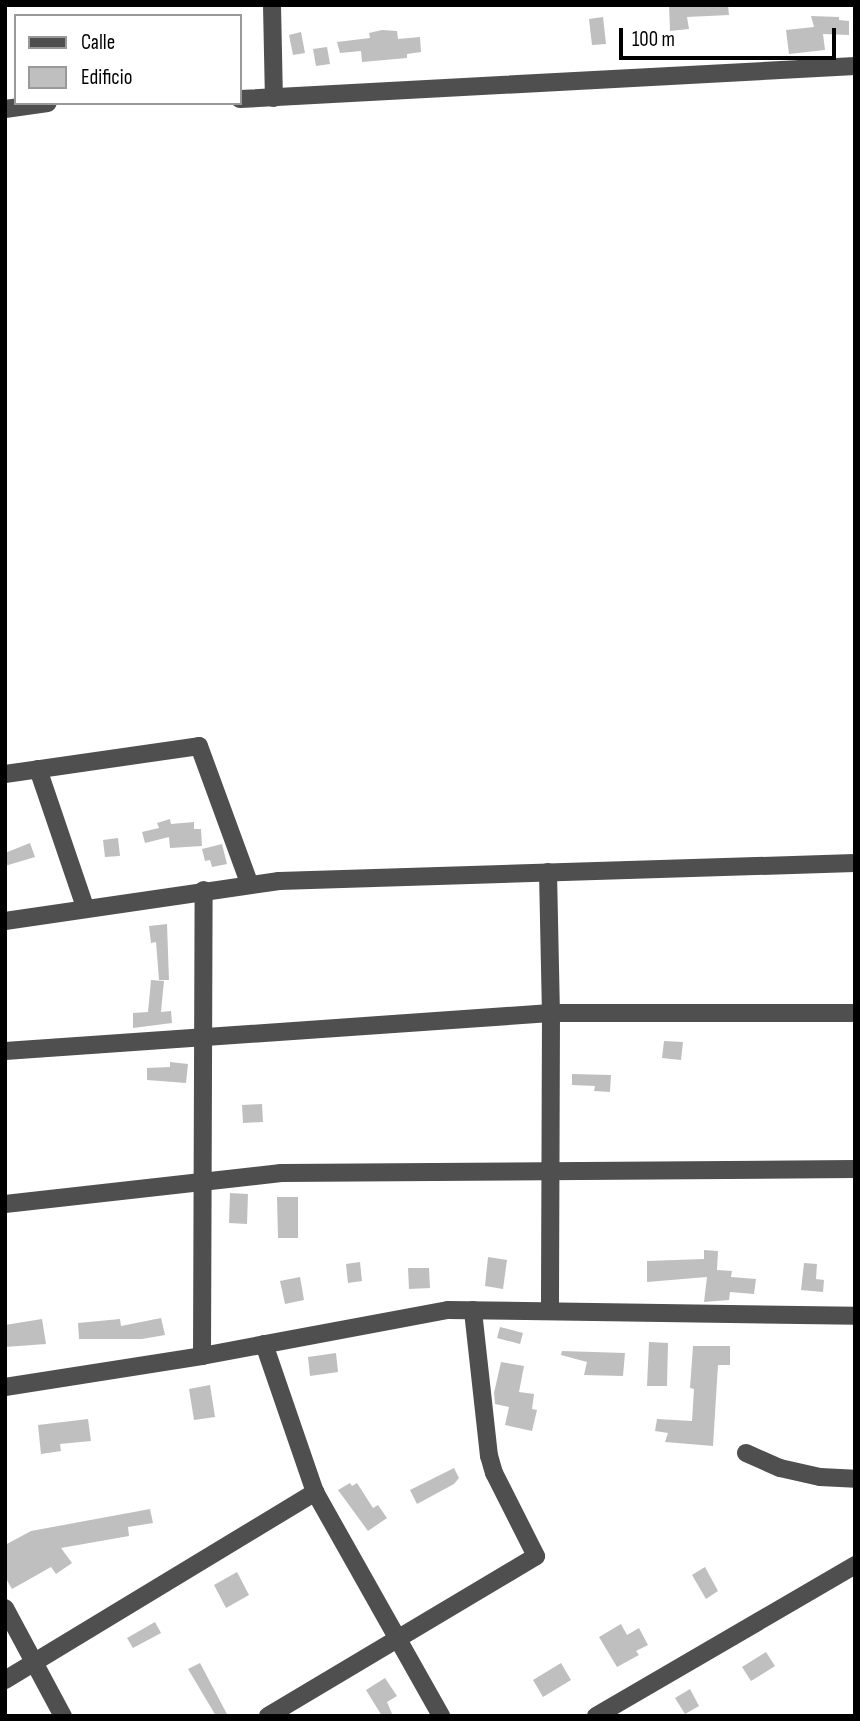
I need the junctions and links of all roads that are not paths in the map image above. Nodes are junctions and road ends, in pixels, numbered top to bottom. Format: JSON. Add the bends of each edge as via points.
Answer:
{"nodes":[{"id":1,"x":272,"y":5,"type":"edge"},
{"id":2,"x":855,"y":66,"type":"edge"},
{"id":3,"x":274,"y":97,"type":"junction"},
{"id":4,"x":242,"y":99,"type":"edge"},
{"id":5,"x":34,"y":105,"type":"edge"},
{"id":6,"x":5,"y":109,"type":"edge"},
{"id":7,"x":38,"y":769,"type":"junction"},
{"id":8,"x":5,"y":774,"type":"edge"},
{"id":9,"x":855,"y":863,"type":"edge"},
{"id":10,"x":548,"y":872,"type":"junction"},
{"id":11,"x":249,"y":883,"type":"junction"},
{"id":12,"x":204,"y":890,"type":"junction"},
{"id":13,"x":85,"y":907,"type":"junction"},
{"id":14,"x":5,"y":921,"type":"edge"},
{"id":15,"x":551,"y":1013,"type":"junction"},
{"id":16,"x":855,"y":1013,"type":"edge"},
{"id":17,"x":206,"y":1037,"type":"junction"},
{"id":18,"x":5,"y":1051,"type":"edge"},
{"id":19,"x":855,"y":1169,"type":"edge"},
{"id":20,"x":549,"y":1171,"type":"junction"},
{"id":21,"x":204,"y":1182,"type":"junction"},
{"id":22,"x":5,"y":1204,"type":"edge"},
{"id":23,"x":473,"y":1310,"type":"junction"},
{"id":24,"x":550,"y":1311,"type":"junction"},
{"id":25,"x":855,"y":1316,"type":"edge"},
{"id":26,"x":264,"y":1343,"type":"junction"},
{"id":27,"x":202,"y":1356,"type":"junction"},
{"id":28,"x":5,"y":1387,"type":"edge"},
{"id":29,"x":746,"y":1453,"type":"dead end"},
{"id":30,"x":855,"y":1479,"type":"edge"},
{"id":31,"x":315,"y":1492,"type":"junction"},
{"id":32,"x":855,"y":1565,"type":"edge"},
{"id":33,"x":5,"y":1608,"type":"edge"},
{"id":34,"x":398,"y":1639,"type":"junction"},
{"id":35,"x":33,"y":1663,"type":"junction"},
{"id":36,"x":5,"y":1680,"type":"edge"},
{"id":37,"x":272,"y":1715,"type":"edge"},
{"id":38,"x":63,"y":1716,"type":"edge"},
{"id":39,"x":441,"y":1716,"type":"edge"},
{"id":40,"x":596,"y":1716,"type":"edge"}],
"edges":[{"from":1,"to":3,"type":"street"},
{"from":2,"to":3,"type":"street"},
{"from":3,"to":4,"type":"street"},
{"from":5,"to":6,"type":"street"},
{"from":7,"to":8,"type":"street"},
{"from":7,"to":11,"type":"street","via":[[199,746]]},
{"from":7,"to":13,"type":"street"},
{"from":9,"to":10,"type":"street"},
{"from":10,"to":11,"type":"street"},
{"from":10,"to":15,"type":"street"},
{"from":11,"to":12,"type":"street"},
{"from":12,"to":13,"type":"street"},
{"from":12,"to":17,"type":"street"},
{"from":13,"to":14,"type":"street"},
{"from":15,"to":16,"type":"street"},
{"from":15,"to":17,"type":"street"},
{"from":15,"to":20,"type":"street"},
{"from":17,"to":18,"type":"street"},
{"from":17,"to":21,"type":"street"},
{"from":19,"to":20,"type":"street"},
{"from":20,"to":21,"type":"street","via":[[281,1172]]},
{"from":20,"to":24,"type":"street"},
{"from":21,"to":22,"type":"street"},
{"from":21,"to":27,"type":"street"},
{"from":23,"to":24,"type":"street"},
{"from":23,"to":26,"type":"street","via":[[448,1310]]},
{"from":23,"to":34,"type":"street","via":[[489,1456],[536,1556]]},
{"from":24,"to":25,"type":"street"},
{"from":26,"to":27,"type":"street"},
{"from":26,"to":31,"type":"street"},
{"from":27,"to":28,"type":"street"},
{"from":29,"to":30,"type":"street","via":[[780,1468]]},
{"from":31,"to":34,"type":"street"},
{"from":31,"to":35,"type":"street"},
{"from":32,"to":40,"type":"street"},
{"from":33,"to":35,"type":"street"},
{"from":34,"to":37,"type":"street"},
{"from":34,"to":39,"type":"street"},
{"from":35,"to":36,"type":"street"},
{"from":35,"to":38,"type":"street"}]}
